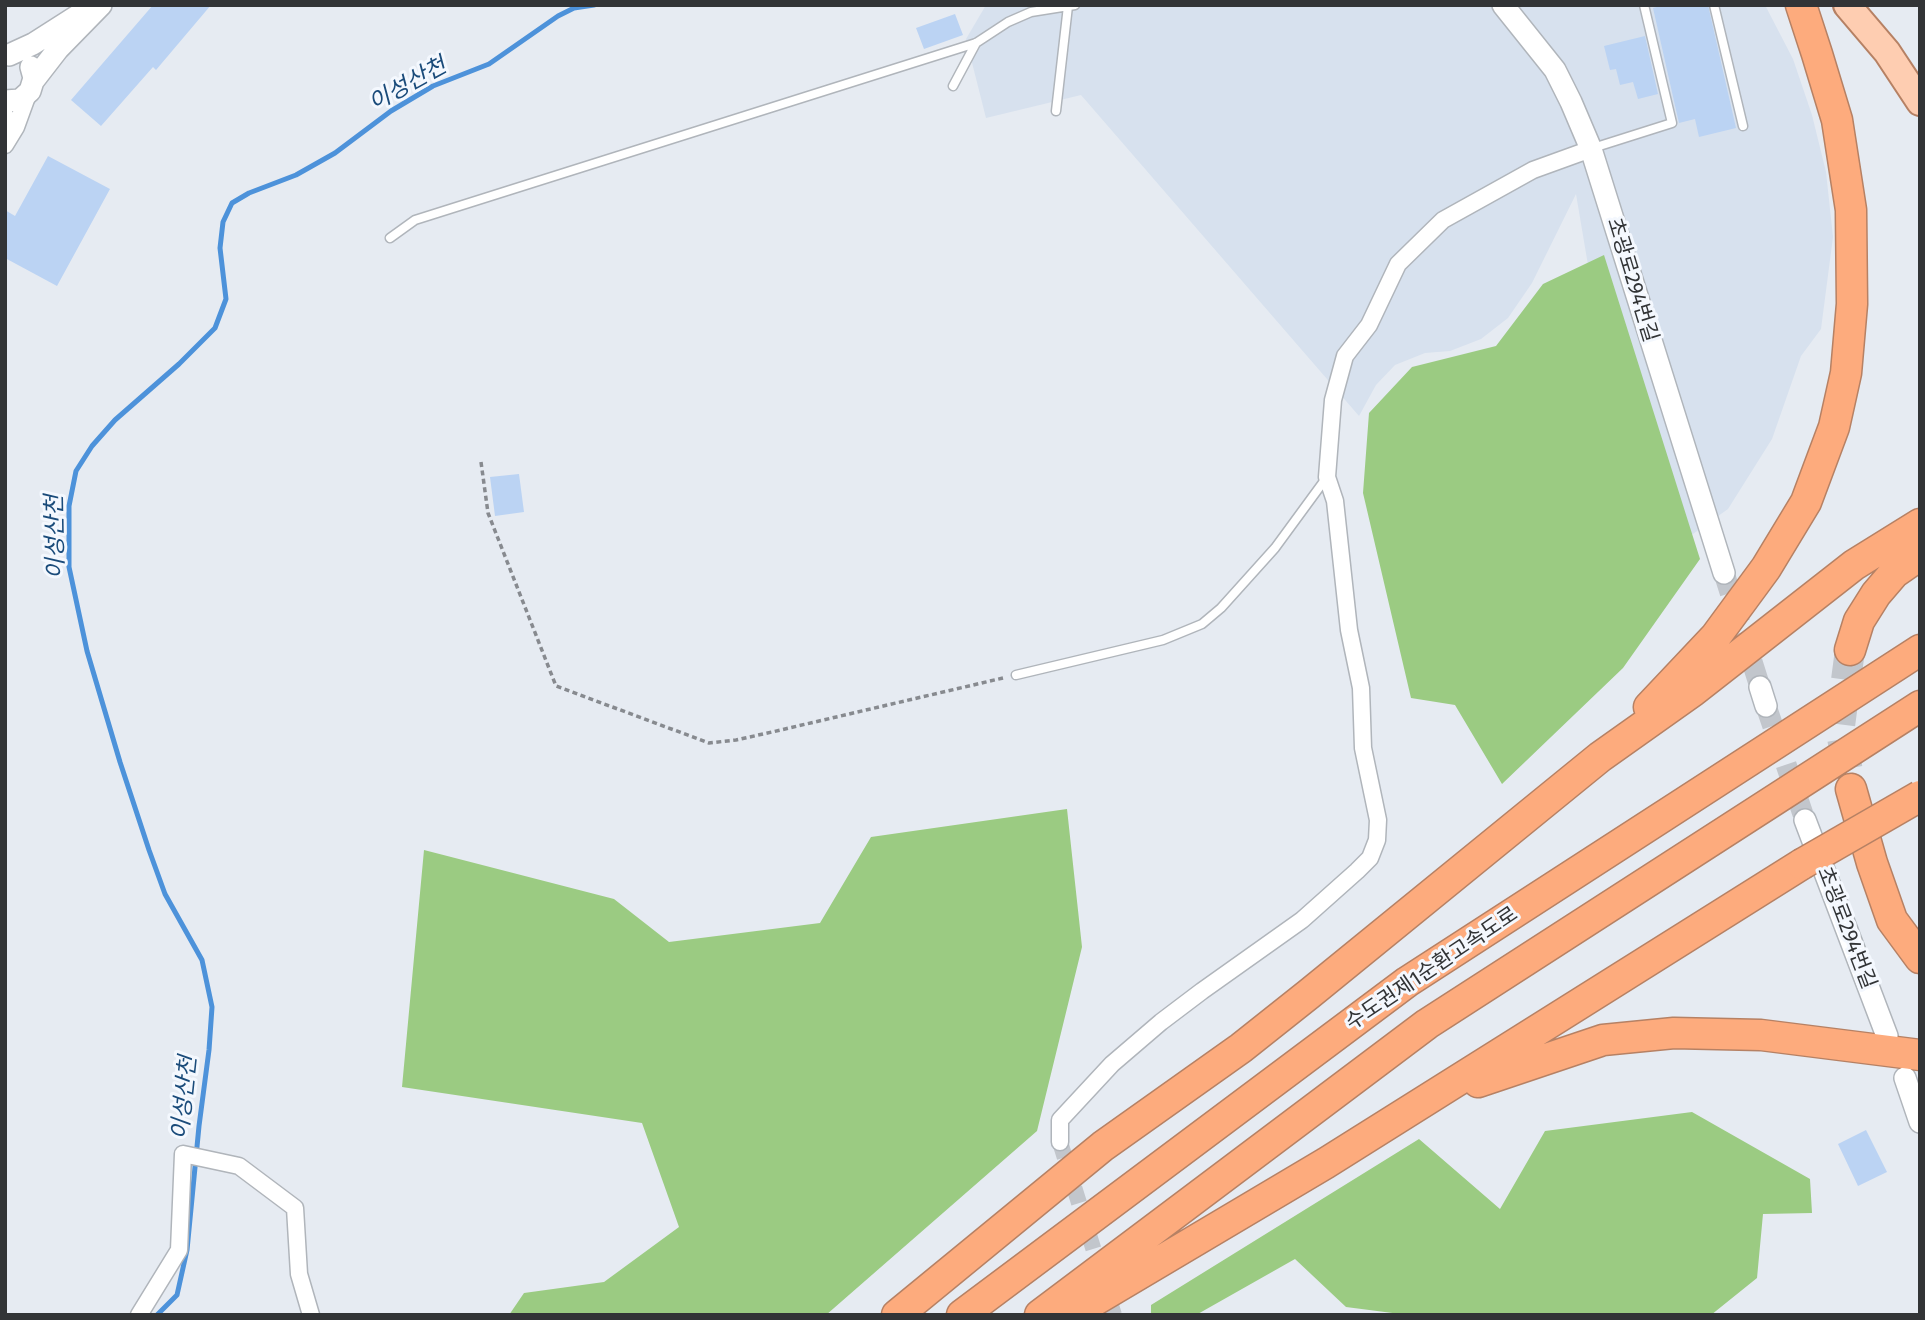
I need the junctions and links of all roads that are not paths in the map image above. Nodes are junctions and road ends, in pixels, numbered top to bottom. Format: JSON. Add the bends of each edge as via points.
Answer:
{"nodes":[{"id":1,"x":94,"y":5,"type":"edge"},
{"id":2,"x":101,"y":5,"type":"edge"},
{"id":3,"x":1503,"y":5,"type":"edge"},
{"id":4,"x":1644,"y":5,"type":"edge"},
{"id":5,"x":1714,"y":5,"type":"edge"},
{"id":6,"x":1801,"y":5,"type":"edge"},
{"id":7,"x":1847,"y":5,"type":"edge"},
{"id":8,"x":1072,"y":6,"type":"edge"},
{"id":9,"x":976,"y":43,"type":"junction"},
{"id":10,"x":7,"y":55,"type":"edge"},
{"id":11,"x":953,"y":86,"type":"dead end"},
{"id":12,"x":31,"y":87,"type":"junction"},
{"id":13,"x":5,"y":101,"type":"edge"},
{"id":14,"x":1920,"y":102,"type":"edge"},
{"id":15,"x":1056,"y":111,"type":"dead end"},
{"id":16,"x":5,"y":115,"type":"edge"},
{"id":17,"x":1744,"y":126,"type":"dead end"},
{"id":18,"x":5,"y":128,"type":"edge"},
{"id":19,"x":5,"y":145,"type":"edge"},
{"id":20,"x":1591,"y":149,"type":"junction"},
{"id":21,"x":390,"y":238,"type":"dead end"},
{"id":22,"x":1327,"y":477,"type":"junction"},
{"id":23,"x":1920,"y":524,"type":"edge"},
{"id":24,"x":1920,"y":555,"type":"edge"},
{"id":25,"x":1724,"y":573,"type":"tunnel mouth"},
{"id":26,"x":1850,"y":650,"type":"tunnel mouth"},
{"id":27,"x":1920,"y":650,"type":"edge"},
{"id":28,"x":1016,"y":675,"type":"road end"},
{"id":29,"x":1920,"y":706,"type":"edge"},
{"id":30,"x":1600,"y":757,"type":"junction"},
{"id":31,"x":1851,"y":789,"type":"tunnel mouth"},
{"id":32,"x":1920,"y":796,"type":"edge"},
{"id":33,"x":1805,"y":820,"type":"tunnel mouth"},
{"id":34,"x":1920,"y":957,"type":"edge"},
{"id":35,"x":1887,"y":1036,"type":"dead end"},
{"id":36,"x":1912,"y":1067,"type":"edge"},
{"id":37,"x":1434,"y":1096,"type":"junction"},
{"id":38,"x":1920,"y":1122,"type":"edge"},
{"id":39,"x":1060,"y":1142,"type":"tunnel mouth"},
{"id":40,"x":139,"y":1315,"type":"edge"},
{"id":41,"x":311,"y":1315,"type":"edge"},
{"id":42,"x":897,"y":1315,"type":"edge"},
{"id":43,"x":962,"y":1315,"type":"edge"},
{"id":44,"x":1040,"y":1315,"type":"edge"},
{"id":45,"x":1070,"y":1315,"type":"edge"}],
"edges":[{"from":1,"to":10,"type":"street"},
{"from":2,"to":12,"type":"street","via":[[58,49]]},
{"from":3,"to":20,"type":"street","name":"초광로294번길","via":[[1555,70]]},
{"from":4,"to":20,"type":"lane","via":[[1672,123]]},
{"from":5,"to":17,"type":"lane"},
{"from":6,"to":30,"type":"highway","via":[[1837,120],[1851,209],[1853,304],[1846,373],[1834,427],[1806,502],[1766,568],[1716,636]]},
{"from":7,"to":14,"type":"main road","via":[[1887,52]]},
{"from":8,"to":9,"type":"lane","via":[[1031,12]]},
{"from":8,"to":15,"type":"lane"},
{"from":9,"to":11,"type":"lane"},
{"from":9,"to":21,"type":"lane","via":[[415,220]]},
{"from":10,"to":12,"type":"street","via":[[27,62],[33,72]]},
{"from":12,"to":13,"type":"street","via":[[16,101]]},
{"from":12,"to":19,"type":"street"},
{"from":16,"to":18,"type":"street"},
{"from":20,"to":22,"type":"street","via":[[1533,170],[1462,208],[1398,264],[1369,325],[1345,356],[1333,400]]},
{"from":20,"to":25,"type":"street","name":"초광로294번길"},
{"from":22,"to":28,"type":"lane","via":[[1275,548],[1202,624],[1163,640]]},
{"from":22,"to":39,"type":"street","via":[[1335,501],[1349,630],[1361,688],[1363,748],[1378,820],[1370,858],[1302,920],[1181,1006],[1112,1064],[1060,1120]]},
{"from":23,"to":30,"type":"highway","via":[[1854,565]]},
{"from":24,"to":26,"type":"highway","via":[[1877,594],[1859,621]]},
{"from":27,"to":43,"type":"highway","name":"수도권제1순환고속도로","via":[[1407,982]]},
{"from":29,"to":44,"type":"highway","name":"수도권제1순환고속도로","via":[[1427,1024]]},
{"from":30,"to":42,"type":"highway","via":[[1290,1010],[1103,1146]]},
{"from":31,"to":34,"type":"highway","via":[[1892,920]]},
{"from":32,"to":37,"type":"highway","bridge":true,"via":[[1802,864]]},
{"from":33,"to":35,"type":"street","name":"초광로294번길"},
{"from":36,"to":37,"type":"highway","via":[[1761,1035],[1674,1033],[1604,1040]]},
{"from":36,"to":38,"type":"street"},
{"from":37,"to":45,"type":"highway"},
{"from":40,"to":41,"type":"street","via":[[179,1250],[183,1154],[239,1166],[295,1208],[299,1273]]}]}
